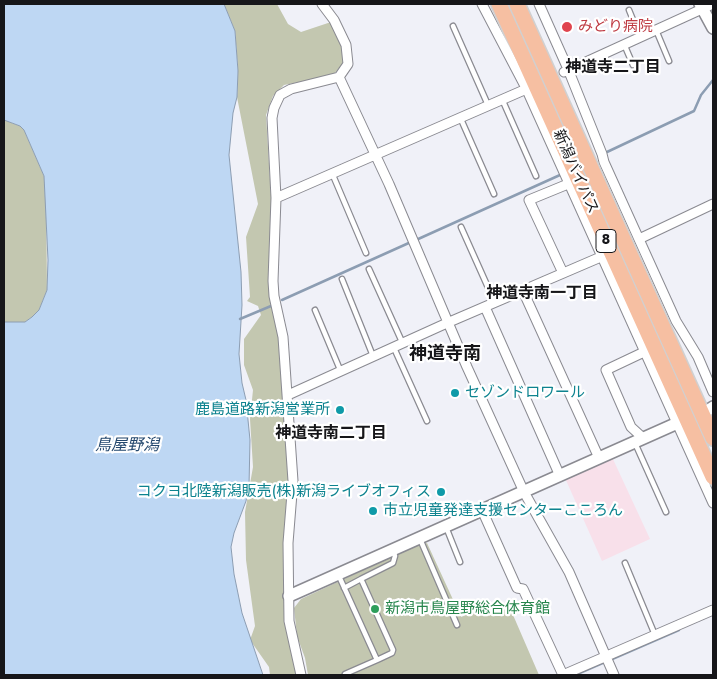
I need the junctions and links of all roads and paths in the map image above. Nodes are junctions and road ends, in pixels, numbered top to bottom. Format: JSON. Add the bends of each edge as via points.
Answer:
{"nodes":[{"id":1,"x":322,"y":4,"type":"edge"},
{"id":2,"x":482,"y":4,"type":"edge"},
{"id":3,"x":492,"y":4,"type":"edge"},
{"id":4,"x":499,"y":4,"type":"edge"},
{"id":5,"x":517,"y":4,"type":"edge"},
{"id":6,"x":524,"y":4,"type":"edge"},
{"id":7,"x":539,"y":4,"type":"edge"},
{"id":8,"x":706,"y":5,"type":"edge"},
{"id":9,"x":629,"y":10,"type":"dead end"},
{"id":10,"x":453,"y":26,"type":"dead end"},
{"id":11,"x":713,"y":28,"type":"edge"},
{"id":12,"x":656,"y":30,"type":"junction"},
{"id":13,"x":640,"y":37,"type":"junction"},
{"id":14,"x":624,"y":44,"type":"junction"},
{"id":15,"x":523,"y":56,"type":"junction"},
{"id":16,"x":669,"y":61,"type":"dead end"},
{"id":17,"x":633,"y":65,"type":"dead end"},
{"id":18,"x":566,"y":71,"type":"junction"},
{"id":19,"x":339,"y":77,"type":"junction"},
{"id":20,"x":529,"y":88,"type":"junction"},
{"id":21,"x":502,"y":99,"type":"junction"},
{"id":22,"x":488,"y":105,"type":"junction"},
{"id":23,"x":460,"y":118,"type":"junction"},
{"id":24,"x":570,"y":120,"type":"junction"},
{"id":25,"x":374,"y":155,"type":"junction"},
{"id":26,"x":332,"y":174,"type":"junction"},
{"id":27,"x":536,"y":176,"type":"dead end"},
{"id":28,"x":568,"y":184,"type":"junction"},
{"id":29,"x":494,"y":194,"type":"dead end"},
{"id":30,"x":276,"y":198,"type":"junction"},
{"id":31,"x":713,"y":204,"type":"edge"},
{"id":32,"x":461,"y":227,"type":"dead end"},
{"id":33,"x":639,"y":238,"type":"junction"},
{"id":34,"x":366,"y":253,"type":"dead end"},
{"id":35,"x":603,"y":256,"type":"junction"},
{"id":36,"x":369,"y":268,"type":"dead end"},
{"id":37,"x":563,"y":273,"type":"junction"},
{"id":38,"x":342,"y":279,"type":"dead end"},
{"id":39,"x":523,"y":290,"type":"junction"},
{"id":40,"x":495,"y":303,"type":"junction"},
{"id":41,"x":486,"y":307,"type":"junction"},
{"id":42,"x":315,"y":310,"type":"dead end"},
{"id":43,"x":447,"y":324,"type":"junction"},
{"id":44,"x":403,"y":344,"type":"junction"},
{"id":45,"x":394,"y":348,"type":"junction"},
{"id":46,"x":644,"y":352,"type":"junction"},
{"id":47,"x":374,"y":357,"type":"junction"},
{"id":48,"x":341,"y":372,"type":"junction"},
{"id":49,"x":713,"y":392,"type":"edge"},
{"id":50,"x":288,"y":396,"type":"junction"},
{"id":51,"x":427,"y":421,"type":"dead end"},
{"id":52,"x":680,"y":422,"type":"junction"},
{"id":53,"x":713,"y":438,"type":"edge"},
{"id":54,"x":639,"y":440,"type":"junction"},
{"id":55,"x":599,"y":458,"type":"junction"},
{"id":56,"x":560,"y":476,"type":"junction"},
{"id":57,"x":713,"y":477,"type":"edge"},
{"id":58,"x":524,"y":492,"type":"junction"},
{"id":59,"x":713,"y":503,"type":"edge"},
{"id":60,"x":482,"y":510,"type":"junction"},
{"id":61,"x":666,"y":512,"type":"dead end"},
{"id":62,"x":446,"y":526,"type":"junction"},
{"id":63,"x":419,"y":538,"type":"junction"},
{"id":64,"x":393,"y":549,"type":"junction"},
{"id":65,"x":460,"y":562,"type":"dead end"},
{"id":66,"x":625,"y":563,"type":"dead end"},
{"id":67,"x":338,"y":574,"type":"junction"},
{"id":68,"x":361,"y":579,"type":"junction"},
{"id":69,"x":344,"y":588,"type":"junction"},
{"id":70,"x":289,"y":596,"type":"junction"},
{"id":71,"x":713,"y":610,"type":"edge"},
{"id":72,"x":458,"y":625,"type":"dead end"},
{"id":73,"x":656,"y":635,"type":"junction"},
{"id":74,"x":606,"y":657,"type":"junction"},
{"id":75,"x":376,"y":660,"type":"junction"},
{"id":76,"x":301,"y":675,"type":"edge"},
{"id":77,"x":346,"y":675,"type":"edge"},
{"id":78,"x":563,"y":675,"type":"edge"},
{"id":79,"x":614,"y":675,"type":"edge"}],
"edges":[{"from":1,"to":19,"type":"street","via":[[346,45],[348,64]]},
{"from":2,"to":20,"type":"street"},
{"from":3,"to":15,"type":"highway"},
{"from":4,"to":15,"type":"highway","name":"新潟バイパス","number":"8"},
{"from":5,"to":24,"type":"highway","name":"新潟バイパス","number":"8"},
{"from":6,"to":24,"type":"highway"},
{"from":7,"to":18,"type":"street"},
{"from":8,"to":11,"type":"street"},
{"from":8,"to":12,"type":"street"},
{"from":9,"to":13,"type":"lane"},
{"from":10,"to":22,"type":"lane"},
{"from":12,"to":13,"type":"street"},
{"from":12,"to":16,"type":"lane"},
{"from":13,"to":14,"type":"street"},
{"from":14,"to":17,"type":"lane"},
{"from":14,"to":18,"type":"street"},
{"from":15,"to":57,"type":"highway","name":"新潟バイパス","number":"8"},
{"from":18,"to":33,"type":"street"},
{"from":19,"to":25,"type":"street"},
{"from":19,"to":30,"type":"street","via":[[291,89],[280,95],[272,118]]},
{"from":20,"to":21,"type":"street"},
{"from":20,"to":28,"type":"street"},
{"from":21,"to":22,"type":"street"},
{"from":21,"to":27,"type":"lane"},
{"from":22,"to":23,"type":"street"},
{"from":23,"to":25,"type":"street"},
{"from":23,"to":29,"type":"lane"},
{"from":24,"to":53,"type":"highway","name":"新潟バイパス","number":"8"},
{"from":25,"to":26,"type":"street"},
{"from":25,"to":43,"type":"street"},
{"from":26,"to":30,"type":"street"},
{"from":26,"to":34,"type":"lane"},
{"from":28,"to":35,"type":"street"},
{"from":28,"to":37,"type":"street","via":[[529,200]]},
{"from":30,"to":50,"type":"street","via":[[274,296],[283,337]]},
{"from":31,"to":33,"type":"street"},
{"from":32,"to":40,"type":"lane"},
{"from":33,"to":49,"type":"street","via":[[676,321],[698,357]]},
{"from":35,"to":37,"type":"street"},
{"from":35,"to":46,"type":"street"},
{"from":36,"to":44,"type":"lane"},
{"from":37,"to":39,"type":"street"},
{"from":38,"to":47,"type":"lane"},
{"from":39,"to":40,"type":"street"},
{"from":39,"to":55,"type":"street"},
{"from":40,"to":41,"type":"street"},
{"from":41,"to":43,"type":"street"},
{"from":41,"to":56,"type":"street"},
{"from":42,"to":48,"type":"lane"},
{"from":43,"to":44,"type":"street"},
{"from":43,"to":58,"type":"street"},
{"from":44,"to":45,"type":"street"},
{"from":45,"to":47,"type":"street"},
{"from":45,"to":51,"type":"lane"},
{"from":46,"to":52,"type":"street"},
{"from":46,"to":54,"type":"street","via":[[606,370]]},
{"from":47,"to":48,"type":"street"},
{"from":48,"to":50,"type":"street"},
{"from":50,"to":70,"type":"street","via":[[294,481],[288,543]]},
{"from":52,"to":54,"type":"street"},
{"from":52,"to":59,"type":"street"},
{"from":54,"to":55,"type":"street"},
{"from":54,"to":61,"type":"lane"},
{"from":55,"to":56,"type":"street"},
{"from":56,"to":58,"type":"street"},
{"from":58,"to":60,"type":"street"},
{"from":58,"to":74,"type":"street","via":[[569,572]]},
{"from":60,"to":62,"type":"street"},
{"from":60,"to":78,"type":"street","via":[[517,588],[523,589]]},
{"from":62,"to":63,"type":"street"},
{"from":62,"to":65,"type":"lane"},
{"from":63,"to":64,"type":"street"},
{"from":63,"to":72,"type":"lane"},
{"from":64,"to":67,"type":"street"},
{"from":64,"to":68,"type":"lane","via":[[392,563]]},
{"from":66,"to":73,"type":"lane"},
{"from":67,"to":69,"type":"lane"},
{"from":67,"to":70,"type":"street"},
{"from":68,"to":69,"type":"lane"},
{"from":68,"to":75,"type":"lane","via":[[393,650]]},
{"from":69,"to":75,"type":"lane"},
{"from":70,"to":76,"type":"street","via":[[289,620]]},
{"from":71,"to":73,"type":"street"},
{"from":73,"to":74,"type":"street"},
{"from":74,"to":78,"type":"street"},
{"from":74,"to":79,"type":"street"},
{"from":75,"to":77,"type":"lane"}]}
